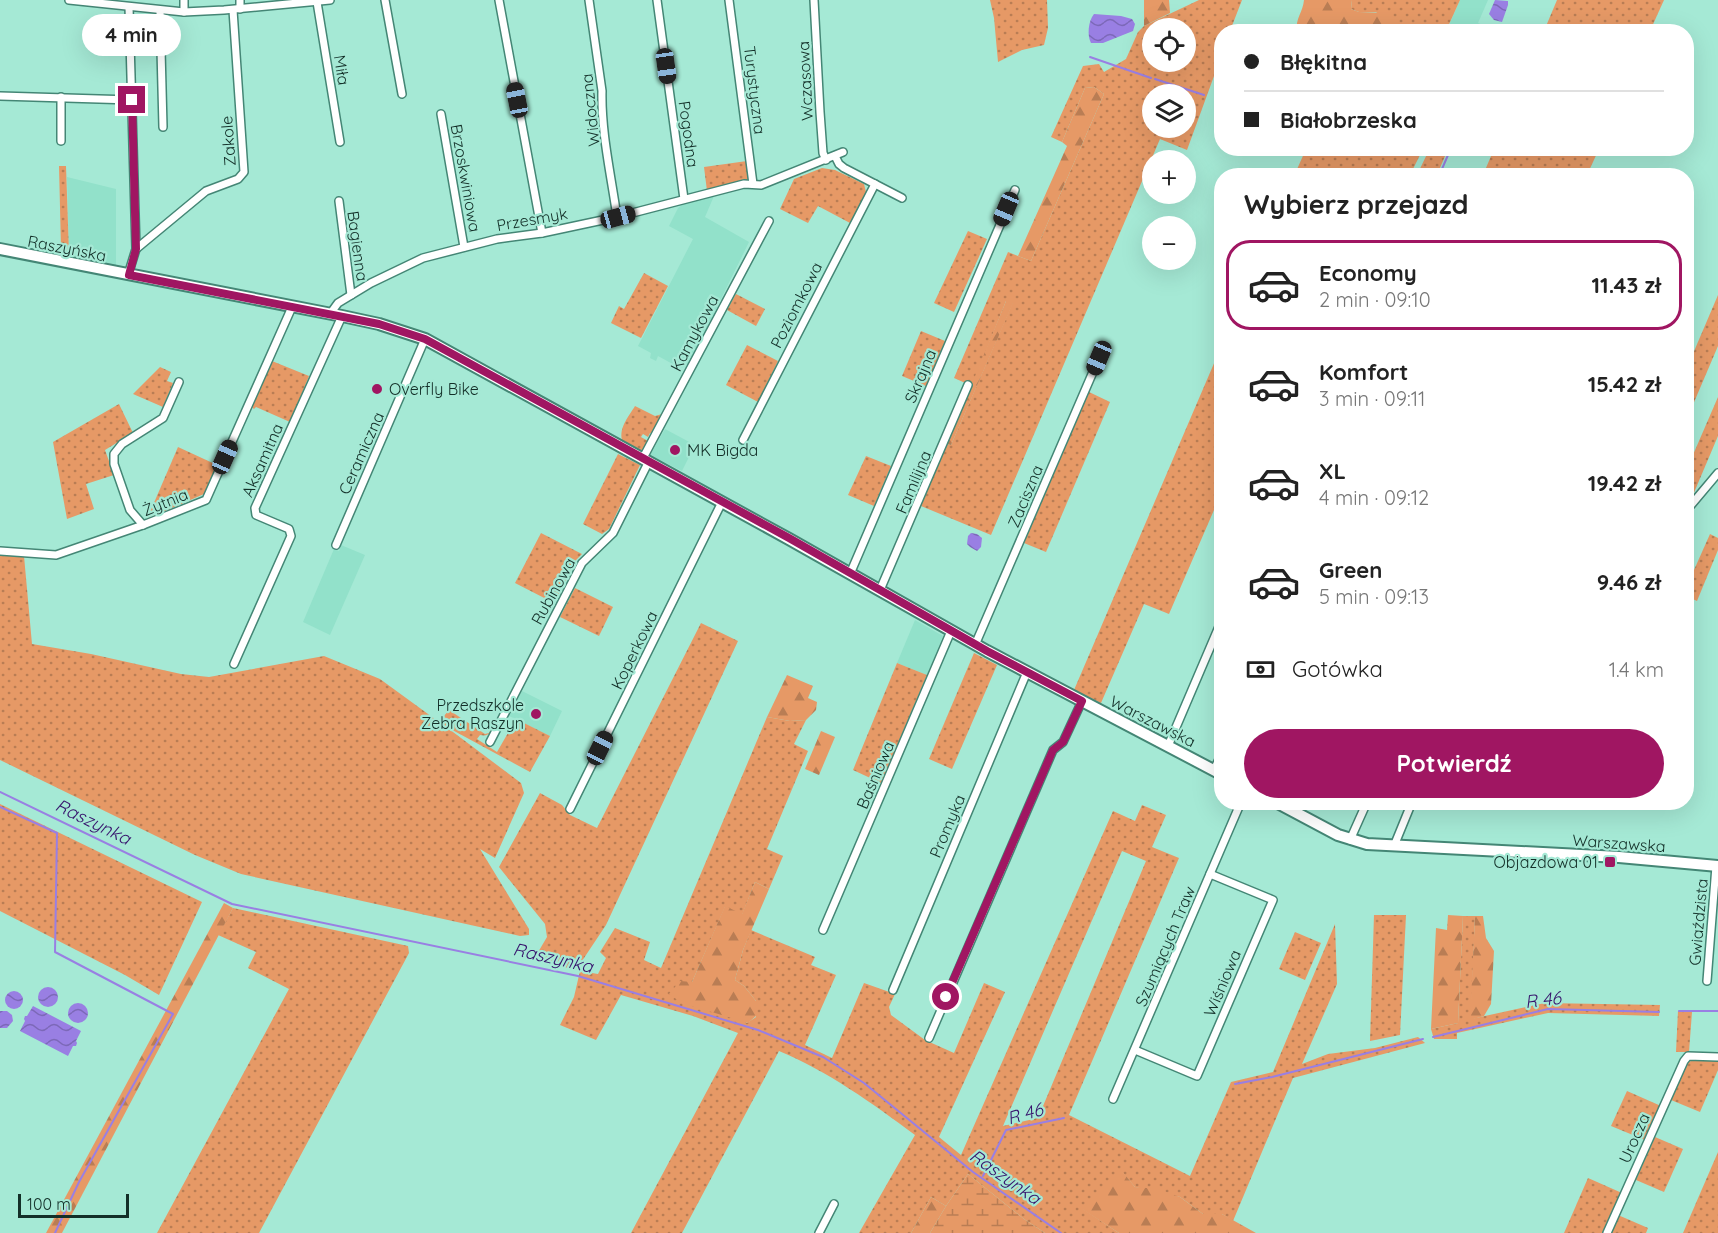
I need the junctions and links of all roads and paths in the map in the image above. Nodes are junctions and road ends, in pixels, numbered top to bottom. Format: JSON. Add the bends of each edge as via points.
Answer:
{"nodes":[{"id":1,"x":69,"y":0,"type":"edge"},
{"id":2,"x":184,"y":0,"type":"edge"},
{"id":3,"x":240,"y":0,"type":"edge"},
{"id":4,"x":330,"y":0,"type":"edge"},
{"id":5,"x":385,"y":0,"type":"edge"},
{"id":6,"x":499,"y":0,"type":"edge"},
{"id":7,"x":589,"y":0,"type":"edge"},
{"id":8,"x":657,"y":0,"type":"edge"},
{"id":9,"x":729,"y":0,"type":"edge"},
{"id":10,"x":814,"y":0,"type":"edge"},
{"id":11,"x":293,"y":2,"type":"edge"},
{"id":12,"x":317,"y":2,"type":"junction"},
{"id":13,"x":125,"y":5,"type":"edge"},
{"id":14,"x":236,"y":9,"type":"junction"},
{"id":15,"x":160,"y":11,"type":"junction"},
{"id":16,"x":184,"y":12,"type":"junction"},
{"id":17,"x":402,"y":94,"type":"dead end"},
{"id":18,"x":0,"y":96,"type":"edge"},
{"id":19,"x":61,"y":98,"type":"junction"},
{"id":20,"x":132,"y":100,"type":"junction"},
{"id":21,"x":441,"y":114,"type":"dead end"},
{"id":22,"x":163,"y":128,"type":"dead end"},
{"id":23,"x":61,"y":141,"type":"dead end"},
{"id":24,"x":340,"y":142,"type":"dead end"},
{"id":25,"x":843,"y":152,"type":"dead end"},
{"id":26,"x":835,"y":156,"type":"junction"},
{"id":27,"x":826,"y":160,"type":"junction"},
{"id":28,"x":753,"y":184,"type":"junction"},
{"id":29,"x":875,"y":184,"type":"junction"},
{"id":30,"x":1015,"y":190,"type":"dead end"},
{"id":31,"x":902,"y":198,"type":"dead end"},
{"id":32,"x":684,"y":199,"type":"junction"},
{"id":33,"x":339,"y":201,"type":"dead end"},
{"id":34,"x":618,"y":217,"type":"junction"},
{"id":35,"x":769,"y":221,"type":"dead end"},
{"id":36,"x":542,"y":233,"type":"junction"},
{"id":37,"x":464,"y":247,"type":"junction"},
{"id":38,"x":0,"y":249,"type":"edge"},
{"id":39,"x":136,"y":249,"type":"junction"},
{"id":40,"x":129,"y":275,"type":"junction"},
{"id":41,"x":351,"y":295,"type":"junction"},
{"id":42,"x":292,"y":307,"type":"junction"},
{"id":43,"x":330,"y":314,"type":"junction"},
{"id":44,"x":342,"y":316,"type":"junction"},
{"id":45,"x":425,"y":339,"type":"junction"},
{"id":46,"x":1099,"y":358,"type":"dead end"},
{"id":47,"x":179,"y":382,"type":"dead end"},
{"id":48,"x":968,"y":385,"type":"dead end"},
{"id":49,"x":743,"y":440,"type":"dead end"},
{"id":50,"x":646,"y":460,"type":"junction"},
{"id":51,"x":1718,"y":473,"type":"edge"},
{"id":52,"x":722,"y":502,"type":"junction"},
{"id":53,"x":1694,"y":502,"type":"edge"},
{"id":54,"x":143,"y":525,"type":"junction"},
{"id":55,"x":789,"y":538,"type":"joint"},
{"id":56,"x":336,"y":545,"type":"dead end"},
{"id":57,"x":0,"y":551,"type":"edge"},
{"id":58,"x":850,"y":574,"type":"junction"},
{"id":59,"x":880,"y":590,"type":"junction"},
{"id":60,"x":951,"y":631,"type":"junction"},
{"id":61,"x":1214,"y":638,"type":"edge"},
{"id":62,"x":975,"y":645,"type":"junction"},
{"id":63,"x":234,"y":664,"type":"dead end"},
{"id":64,"x":1027,"y":672,"type":"junction"},
{"id":65,"x":1082,"y":701,"type":"junction"},
{"id":66,"x":490,"y":742,"type":"dead end"},
{"id":67,"x":1168,"y":746,"type":"junction"},
{"id":68,"x":1214,"y":770,"type":"edge"},
{"id":69,"x":570,"y":809,"type":"dead end"},
{"id":70,"x":1238,"y":810,"type":"edge"},
{"id":71,"x":1300,"y":810,"type":"edge"},
{"id":72,"x":1363,"y":810,"type":"edge"},
{"id":73,"x":1409,"y":810,"type":"edge"},
{"id":74,"x":1350,"y":840,"type":"junction"},
{"id":75,"x":1394,"y":846,"type":"junction"},
{"id":76,"x":1717,"y":866,"type":"edge"},
{"id":77,"x":1210,"y":874,"type":"junction"},
{"id":78,"x":823,"y":930,"type":"dead end"},
{"id":79,"x":1707,"y":981,"type":"dead end"},
{"id":80,"x":893,"y":990,"type":"dead end"},
{"id":81,"x":929,"y":1038,"type":"dead end"},
{"id":82,"x":1135,"y":1050,"type":"junction"},
{"id":83,"x":1718,"y":1057,"type":"edge"},
{"id":84,"x":1113,"y":1099,"type":"dead end"},
{"id":85,"x":834,"y":1204,"type":"dead end"},
{"id":86,"x":819,"y":1233,"type":"edge"},
{"id":87,"x":1607,"y":1233,"type":"edge"}],
"edges":[{"from":1,"to":13,"type":"street"},
{"from":2,"to":16,"type":"street"},
{"from":3,"to":14,"type":"street"},
{"from":4,"to":12,"type":"street"},
{"from":5,"to":17,"type":"street"},
{"from":6,"to":36,"type":"street"},
{"from":7,"to":34,"type":"street","name":"Widoczna"},
{"from":8,"to":32,"type":"street","name":"Pogodna"},
{"from":9,"to":28,"type":"street","name":"Turystyczna"},
{"from":10,"to":27,"type":"street","name":"Wczasowa","via":[[819,112]]},
{"from":11,"to":12,"type":"street"},
{"from":11,"to":14,"type":"street"},
{"from":12,"to":24,"type":"street","name":"Miła"},
{"from":13,"to":15,"type":"street"},
{"from":13,"to":20,"type":"street"},
{"from":14,"to":16,"type":"street"},
{"from":14,"to":39,"type":"street","name":"Zakole","via":[[244,172],[238,180],[205,192]]},
{"from":15,"to":16,"type":"street"},
{"from":15,"to":22,"type":"street"},
{"from":18,"to":19,"type":"street"},
{"from":19,"to":20,"type":"street"},
{"from":19,"to":23,"type":"street"},
{"from":20,"to":39,"type":"street"},
{"from":21,"to":37,"type":"street","name":"Brzoskwiniowa"},
{"from":25,"to":26,"type":"street","name":"Przesmyk"},
{"from":26,"to":27,"type":"street","name":"Przesmyk"},
{"from":26,"to":29,"type":"street","via":[[841,166]]},
{"from":27,"to":28,"type":"street","name":"Przesmyk","via":[[762,185]]},
{"from":28,"to":32,"type":"street","name":"Przesmyk"},
{"from":29,"to":31,"type":"street"},
{"from":29,"to":49,"type":"street","name":"Poziomkowa"},
{"from":30,"to":58,"type":"street","name":"Skrajna"},
{"from":32,"to":34,"type":"street","name":"Przesmyk"},
{"from":33,"to":41,"type":"street","name":"Bagienna"},
{"from":34,"to":36,"type":"street","name":"Przesmyk"},
{"from":35,"to":50,"type":"street","name":"Kamykowa"},
{"from":36,"to":37,"type":"street","name":"Przesmyk"},
{"from":37,"to":41,"type":"street","name":"Przesmyk","via":[[394,270]]},
{"from":38,"to":40,"type":"street","name":"Raszyńska"},
{"from":39,"to":40,"type":"street"},
{"from":40,"to":42,"type":"street","name":"Raszyńska"},
{"from":41,"to":43,"type":"street","name":"Przesmyk"},
{"from":42,"to":43,"type":"street","name":"Raszyńska"},
{"from":42,"to":54,"type":"street","name":"Żytnia","via":[[208,497]]},
{"from":43,"to":44,"type":"street","name":"Raszyńska"},
{"from":44,"to":45,"type":"street","name":"Raszyńska"},
{"from":44,"to":63,"type":"street","name":"Aksamitna","via":[[255,508],[256,515],[292,533]]},
{"from":45,"to":50,"type":"street","name":"Raszyńska"},
{"from":45,"to":56,"type":"street","name":"Ceramiczna"},
{"from":46,"to":62,"type":"street","name":"Zaciszna"},
{"from":47,"to":54,"type":"street","via":[[163,418],[118,447],[113,458],[130,510]]},
{"from":48,"to":59,"type":"street","name":"Familijna"},
{"from":50,"to":52,"type":"street","name":"Raszyńska"},
{"from":50,"to":66,"type":"street","name":"Rubinowa","via":[[613,533],[582,563]]},
{"from":51,"to":53,"type":"street"},
{"from":52,"to":55,"type":"street","name":"Raszyńska"},
{"from":52,"to":69,"type":"street","name":"Koperkowa"},
{"from":54,"to":57,"type":"street","name":"Żytnia","via":[[56,555]]},
{"from":55,"to":58,"type":"street","name":"Warszawska"},
{"from":58,"to":59,"type":"street","name":"Warszawska"},
{"from":59,"to":60,"type":"street","name":"Warszawska"},
{"from":60,"to":62,"type":"street","name":"Warszawska"},
{"from":60,"to":78,"type":"street","name":"Baśniowa"},
{"from":61,"to":67,"type":"street"},
{"from":62,"to":64,"type":"street","name":"Warszawska"},
{"from":64,"to":65,"type":"street","name":"Warszawska"},
{"from":64,"to":80,"type":"street","name":"Promyka"},
{"from":65,"to":67,"type":"street","name":"Warszawska"},
{"from":65,"to":81,"type":"street","via":[[1063,742],[1053,750]]},
{"from":67,"to":68,"type":"street","name":"Warszawska"},
{"from":70,"to":77,"type":"street","name":"Szumiących Traw"},
{"from":71,"to":74,"type":"street","name":"Warszawska"},
{"from":72,"to":74,"type":"street"},
{"from":73,"to":75,"type":"street"},
{"from":74,"to":75,"type":"street","name":"Warszawska"},
{"from":75,"to":76,"type":"street","name":"Warszawska"},
{"from":76,"to":79,"type":"street","name":"Gwiaździsta"},
{"from":77,"to":82,"type":"street","name":"Szumiących Traw"},
{"from":77,"to":82,"type":"street","name":"Wiśniowa","via":[[1273,900],[1197,1076]]},
{"from":82,"to":84,"type":"street","name":"Szumiących Traw"},
{"from":83,"to":87,"type":"street","name":"Urocza","via":[[1688,1056]]},
{"from":85,"to":86,"type":"street"}]}
